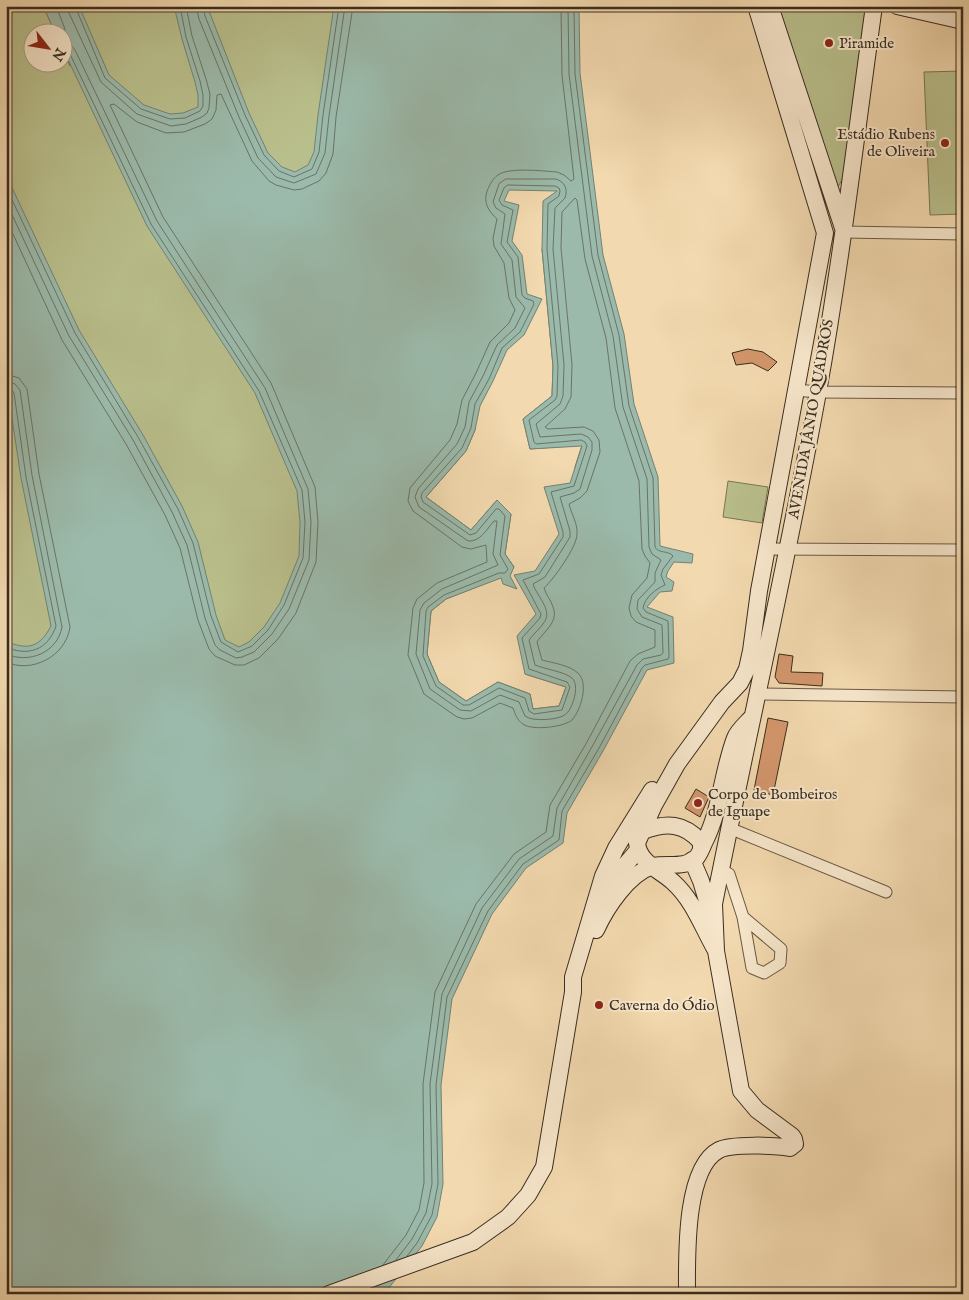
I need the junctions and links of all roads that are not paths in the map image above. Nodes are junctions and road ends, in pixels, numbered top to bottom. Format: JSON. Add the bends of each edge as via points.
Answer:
{"nodes":[{"id":1,"x":756,"y":6,"type":"edge"},
{"id":2,"x":770,"y":6,"type":"edge"},
{"id":3,"x":874,"y":6,"type":"edge"},
{"id":4,"x":897,"y":6,"type":"edge"},
{"id":5,"x":963,"y":20,"type":"edge"},
{"id":6,"x":844,"y":232,"type":"junction"},
{"id":7,"x":825,"y":233,"type":"junction"},
{"id":8,"x":963,"y":234,"type":"edge"},
{"id":9,"x":795,"y":390,"type":"junction"},
{"id":10,"x":818,"y":392,"type":"junction"},
{"id":11,"x":963,"y":393,"type":"edge"},
{"id":12,"x":767,"y":549,"type":"junction"},
{"id":13,"x":787,"y":550,"type":"junction"},
{"id":14,"x":963,"y":550,"type":"edge"},
{"id":15,"x":759,"y":591,"type":"junction"},
{"id":16,"x":780,"y":593,"type":"junction"},
{"id":17,"x":758,"y":694,"type":"junction"},
{"id":18,"x":963,"y":697,"type":"edge"},
{"id":19,"x":753,"y":715,"type":"junction"},
{"id":20,"x":677,"y":764,"type":"junction"},
{"id":21,"x":712,"y":828,"type":"junction"},
{"id":22,"x":729,"y":828,"type":"junction"},
{"id":23,"x":643,"y":831,"type":"junction"},
{"id":24,"x":638,"y":850,"type":"junction"},
{"id":25,"x":696,"y":855,"type":"junction"},
{"id":26,"x":653,"y":866,"type":"junction"},
{"id":27,"x":721,"y":870,"type":"junction"},
{"id":28,"x":701,"y":881,"type":"junction"},
{"id":29,"x":673,"y":882,"type":"junction"},
{"id":30,"x":886,"y":892,"type":"dead end"},
{"id":31,"x":595,"y":905,"type":"junction"},
{"id":32,"x":743,"y":917,"type":"junction"},
{"id":33,"x":716,"y":928,"type":"junction"},
{"id":34,"x":716,"y":951,"type":"junction"},
{"id":35,"x":573,"y":977,"type":"junction"},
{"id":36,"x":328,"y":1294,"type":"edge"},
{"id":37,"x":687,"y":1294,"type":"edge"}],
"edges":[{"from":1,"to":7,"type":"main road"},
{"from":2,"to":6,"type":"main road"},
{"from":3,"to":6,"type":"main road","name":"AVENIDA JÂNIO QUADROS"},
{"from":4,"to":5,"type":"main road"},
{"from":6,"to":7,"type":"main road"},
{"from":6,"to":8,"type":"street"},
{"from":6,"to":10,"type":"main road","name":"AVENIDA JÂNIO QUADROS"},
{"from":7,"to":9,"type":"main road","name":"AVENIDA JÂNIO QUADROS"},
{"from":9,"to":10,"type":"street"},
{"from":9,"to":12,"type":"main road","name":"AVENIDA JÂNIO QUADROS"},
{"from":10,"to":11,"type":"street"},
{"from":10,"to":13,"type":"main road","name":"AVENIDA JÂNIO QUADROS"},
{"from":12,"to":13,"type":"street"},
{"from":12,"to":15,"type":"main road","name":"AVENIDA JÂNIO QUADROS"},
{"from":13,"to":14,"type":"street"},
{"from":13,"to":16,"type":"main road","name":"AVENIDA JÂNIO QUADROS"},
{"from":15,"to":16,"type":"main road"},
{"from":15,"to":20,"type":"main road","name":"AVENIDA JÂNIO QUADROS","via":[[747,669],[740,683],[722,702]]},
{"from":16,"to":17,"type":"main road","name":"AVENIDA JÂNIO QUADROS"},
{"from":17,"to":18,"type":"street"},
{"from":17,"to":19,"type":"main road","name":"AVENIDA JÂNIO QUADROS"},
{"from":19,"to":21,"type":"main road","via":[[736,736]]},
{"from":19,"to":22,"type":"main road","name":"AVENIDA JÂNIO QUADROS"},
{"from":20,"to":23,"type":"main road"},
{"from":20,"to":31,"type":"main road","via":[[650,792],[616,848],[603,876]]},
{"from":21,"to":25,"type":"main road"},
{"from":21,"to":28,"type":"main road"},
{"from":22,"to":27,"type":"main road","name":"AVENIDA JÂNIO QUADROS"},
{"from":22,"to":30,"type":"street"},
{"from":23,"to":24,"type":"main road","via":[[637,843]]},
{"from":23,"to":25,"type":"main road","via":[[658,825],[682,827],[701,842]]},
{"from":24,"to":26,"type":"main road","via":[[642,859]]},
{"from":24,"to":31,"type":"main road","via":[[606,886]]},
{"from":25,"to":26,"type":"main road","via":[[676,865]]},
{"from":25,"to":28,"type":"main road"},
{"from":26,"to":29,"type":"main road"},
{"from":26,"to":35,"type":"main road","via":[[618,892],[605,910]]},
{"from":27,"to":28,"type":"main road"},
{"from":27,"to":32,"type":"street","via":[[729,874]]},
{"from":27,"to":33,"type":"main road","name":"AVENIDA JÂNIO QUADROS","via":[[714,904]]},
{"from":28,"to":29,"type":"main road"},
{"from":28,"to":33,"type":"main road"},
{"from":29,"to":34,"type":"main road","via":[[690,901]]},
{"from":31,"to":35,"type":"main road"},
{"from":32,"to":32,"type":"street","via":[[780,949],[780,962],[764,973],[752,968]]},
{"from":33,"to":34,"type":"main road"},
{"from":34,"to":37,"type":"main road","via":[[742,1091],[757,1110],[792,1136],[795,1144],[790,1148],[728,1146],[708,1158],[697,1180],[688,1231]]},
{"from":35,"to":36,"type":"main road","via":[[544,1167],[528,1196],[508,1217],[473,1242]]}]}
